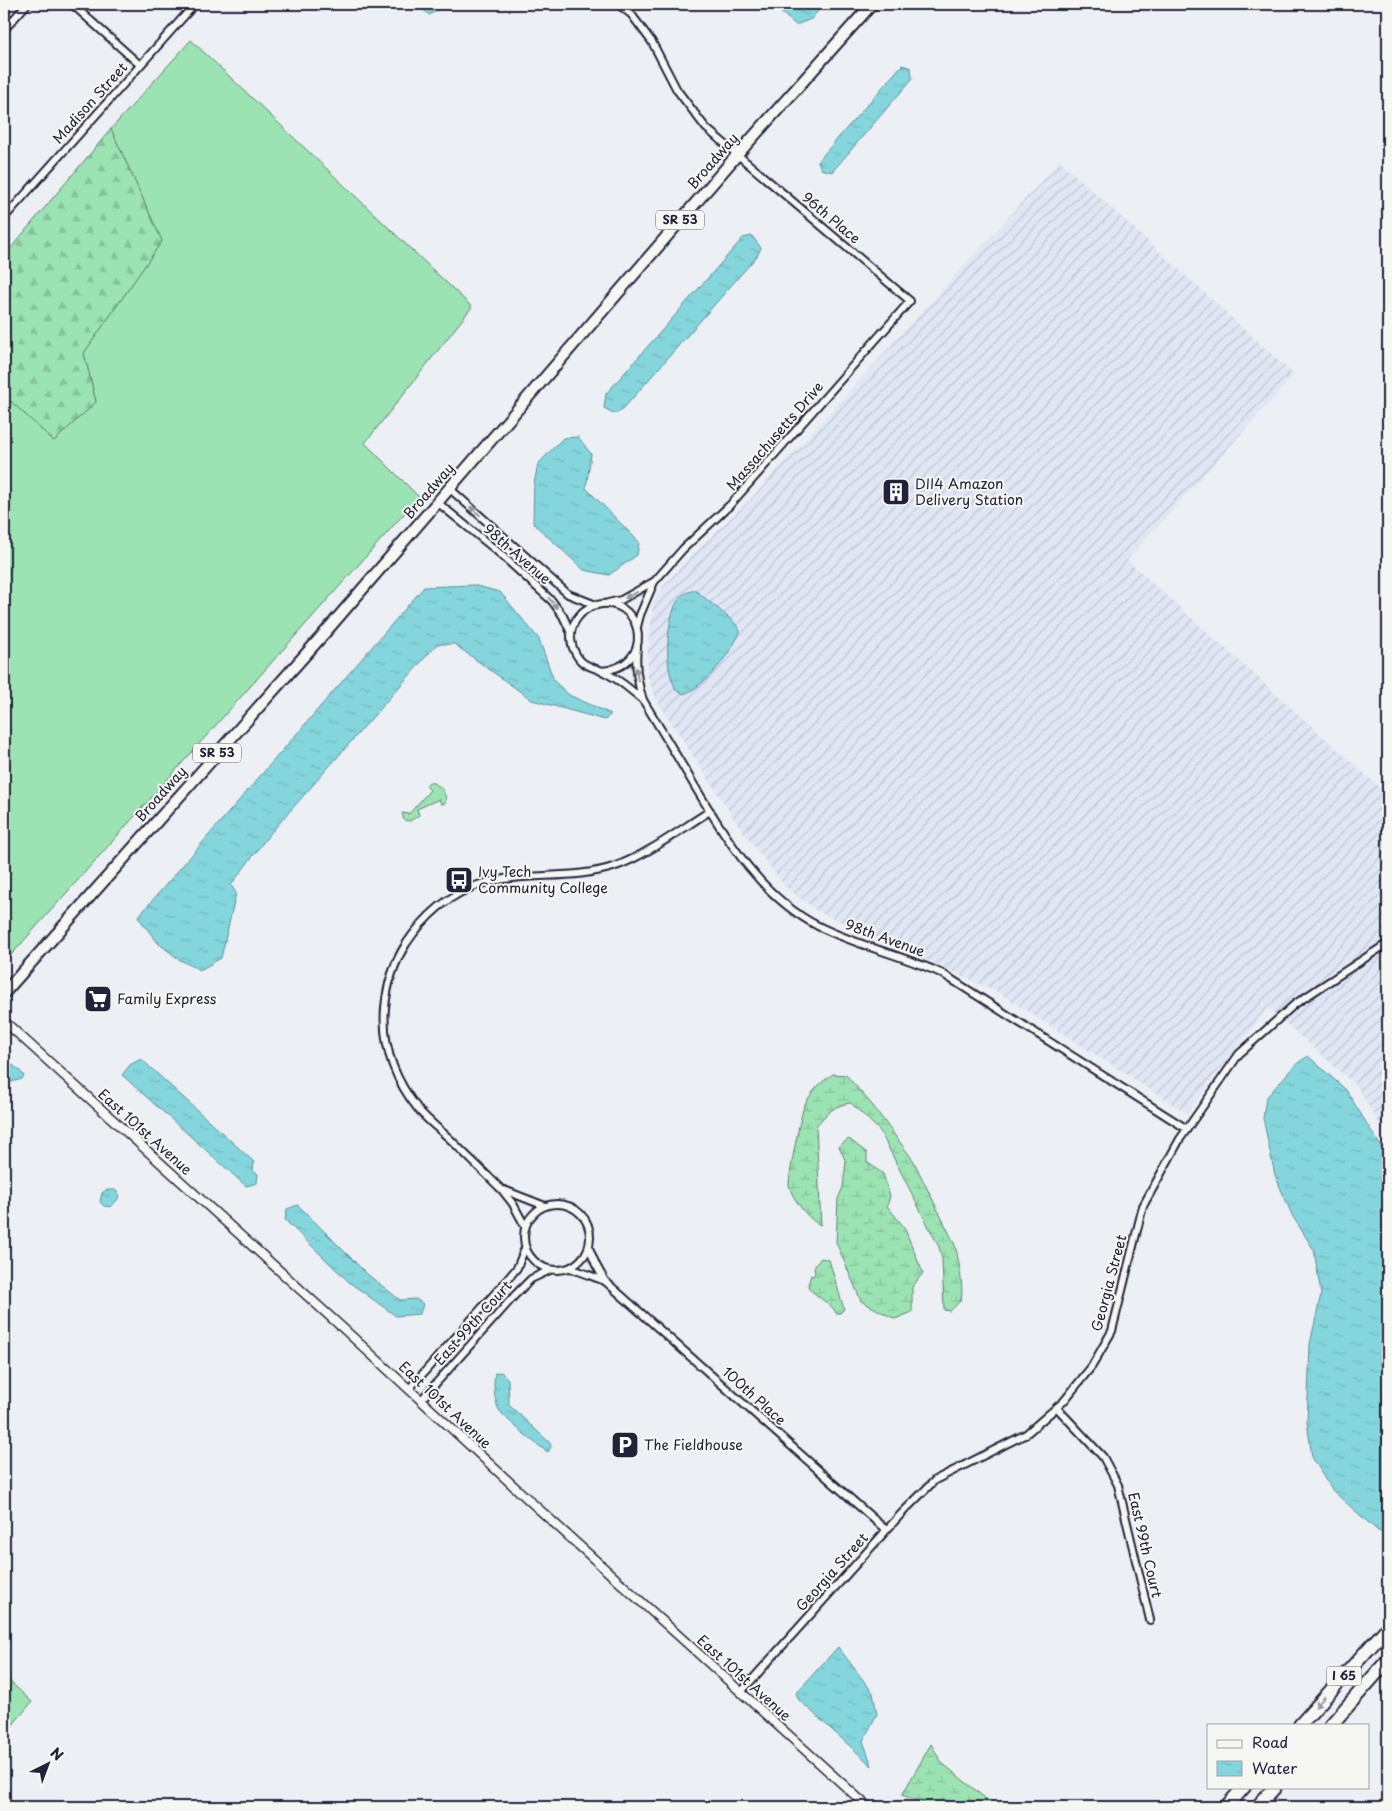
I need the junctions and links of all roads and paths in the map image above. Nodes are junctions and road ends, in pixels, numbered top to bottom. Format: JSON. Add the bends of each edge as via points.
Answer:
{"nodes":[{"id":1,"x":27,"y":4,"type":"edge"},
{"id":2,"x":72,"y":4,"type":"edge"},
{"id":3,"x":195,"y":4,"type":"edge"},
{"id":4,"x":618,"y":4,"type":"edge"},
{"id":5,"x":872,"y":4,"type":"edge"},
{"id":6,"x":4,"y":30,"type":"edge"},
{"id":7,"x":140,"y":65,"type":"junction"},
{"id":8,"x":737,"y":155,"type":"junction"},
{"id":9,"x":4,"y":218,"type":"edge"},
{"id":10,"x":910,"y":301,"type":"joint"},
{"id":11,"x":449,"y":488,"type":"junction"},
{"id":12,"x":437,"y":502,"type":"junction"},
{"id":13,"x":654,"y":582,"type":"junction"},
{"id":14,"x":605,"y":604,"type":"junction"},
{"id":15,"x":596,"y":605,"type":"junction"},
{"id":16,"x":637,"y":627,"type":"junction"},
{"id":17,"x":571,"y":633,"type":"junction"},
{"id":18,"x":637,"y":647,"type":"junction"},
{"id":19,"x":601,"y":670,"type":"junction"},
{"id":20,"x":643,"y":700,"type":"junction"},
{"id":21,"x":710,"y":811,"type":"junction"},
{"id":22,"x":1388,"y":943,"type":"edge"},
{"id":23,"x":4,"y":993,"type":"edge"},
{"id":24,"x":4,"y":1021,"type":"edge"},
{"id":25,"x":1187,"y":1129,"type":"junction"},
{"id":26,"x":502,"y":1190,"type":"junction"},
{"id":27,"x":545,"y":1206,"type":"junction"},
{"id":28,"x":525,"y":1226,"type":"junction"},
{"id":29,"x":525,"y":1248,"type":"junction"},
{"id":30,"x":588,"y":1248,"type":"junction"},
{"id":31,"x":570,"y":1268,"type":"junction"},
{"id":32,"x":550,"y":1270,"type":"junction"},
{"id":33,"x":605,"y":1281,"type":"junction"},
{"id":34,"x":409,"y":1389,"type":"junction"},
{"id":35,"x":421,"y":1400,"type":"junction"},
{"id":36,"x":1057,"y":1408,"type":"junction"},
{"id":37,"x":886,"y":1530,"type":"junction"},
{"id":38,"x":1150,"y":1620,"type":"dead end"},
{"id":39,"x":1388,"y":1627,"type":"edge"},
{"id":40,"x":1388,"y":1660,"type":"edge"},
{"id":41,"x":741,"y":1692,"type":"junction"},
{"id":42,"x":1301,"y":1724,"type":"edge"},
{"id":43,"x":1332,"y":1724,"type":"edge"},
{"id":44,"x":1243,"y":1788,"type":"edge"},
{"id":45,"x":1274,"y":1788,"type":"edge"},
{"id":46,"x":868,"y":1807,"type":"edge"},
{"id":47,"x":1226,"y":1807,"type":"edge"},
{"id":48,"x":1257,"y":1807,"type":"edge"}],
"edges":[{"from":1,"to":6,"type":"street"},
{"from":2,"to":7,"type":"street"},
{"from":3,"to":7,"type":"street","name":"Madison Street"},
{"from":4,"to":8,"type":"street","name":"96th Place","via":[[652,42],[677,90],[706,128]]},
{"from":5,"to":8,"type":"main road","name":"Broadway","number":"SR 53"},
{"from":7,"to":9,"type":"street","name":"Madison Street"},
{"from":8,"to":10,"type":"street","name":"96th Place"},
{"from":8,"to":11,"type":"main road","name":"Broadway","number":"SR 53"},
{"from":10,"to":13,"type":"street","name":"Massachusetts Drive","via":[[730,505],[683,549]]},
{"from":11,"to":12,"type":"main road","name":"Broadway","number":"SR 53"},
{"from":15,"to":11,"type":"street","name":"98th Avenue","one_way":true,"via":[[568,594]]},
{"from":12,"to":17,"type":"street","name":"98th Avenue","one_way":true,"via":[[552,602]]},
{"from":12,"to":23,"type":"main road","name":"Broadway","number":"SR 53"},
{"from":13,"to":14,"type":"street","one_way":true,"via":[[622,600]]},
{"from":13,"to":16,"type":"street"},
{"from":14,"to":15,"type":"street","name":"98th Avenue"},
{"from":14,"to":16,"type":"street","name":"98th Avenue","via":[[625,610]]},
{"from":15,"to":17,"type":"street","name":"98th Avenue","via":[[579,615]]},
{"from":16,"to":18,"type":"street","name":"98th Avenue"},
{"from":17,"to":19,"type":"street","name":"98th Avenue","via":[[575,653],[582,662]]},
{"from":18,"to":19,"type":"street","via":[[623,665],[613,670]]},
{"from":20,"to":18,"type":"street","name":"98th Avenue","one_way":true,"via":[[635,662]]},
{"from":19,"to":20,"type":"street","name":"98th Avenue"},
{"from":20,"to":21,"type":"street","name":"98th Avenue"},
{"from":21,"to":25,"type":"street","name":"98th Avenue","via":[[761,882],[795,911],[818,926],[942,974]]},
{"from":21,"to":26,"type":"street","via":[[636,857],[615,866],[481,884],[436,908],[414,932],[398,957],[387,991],[384,1028],[390,1058],[401,1084],[418,1110]]},
{"from":22,"to":25,"type":"street","name":"Georgia Street","via":[[1294,1004],[1239,1054]]},
{"from":24,"to":34,"type":"street","name":"East 101st Avenue"},
{"from":25,"to":36,"type":"street","name":"Georgia Street","via":[[1142,1206],[1112,1331],[1092,1366]]},
{"from":26,"to":27,"type":"street"},
{"from":26,"to":28,"type":"street","via":[[514,1204]]},
{"from":27,"to":28,"type":"street","via":[[533,1214]]},
{"from":27,"to":30,"type":"street","via":[[570,1206],[580,1213],[590,1236]]},
{"from":28,"to":29,"type":"street"},
{"from":29,"to":32,"type":"street","via":[[539,1266]]},
{"from":29,"to":34,"type":"street","name":"East 99th Court","via":[[517,1268]]},
{"from":30,"to":31,"type":"street","via":[[578,1264]]},
{"from":30,"to":33,"type":"street","name":"100th Place"},
{"from":31,"to":32,"type":"street"},
{"from":31,"to":33,"type":"street","name":"100th Place"},
{"from":32,"to":35,"type":"street","name":"East 99th Court","via":[[531,1279],[516,1294]]},
{"from":33,"to":37,"type":"street","name":"100th Place"},
{"from":34,"to":35,"type":"street","name":"East 101st Avenue"},
{"from":35,"to":41,"type":"street","name":"East 101st Avenue"},
{"from":36,"to":37,"type":"street","name":"Georgia Street","via":[[1026,1434],[935,1480]]},
{"from":36,"to":38,"type":"street","name":"East 99th Court","via":[[1103,1457],[1118,1485]]},
{"from":37,"to":41,"type":"street","name":"Georgia Street"},
{"from":39,"to":42,"type":"highway","number":"I 65","one_way":true},
{"from":40,"to":43,"type":"highway","number":"I 65"},
{"from":41,"to":46,"type":"street","name":"East 101st Avenue"},
{"from":44,"to":47,"type":"highway"},
{"from":45,"to":48,"type":"highway"}]}
